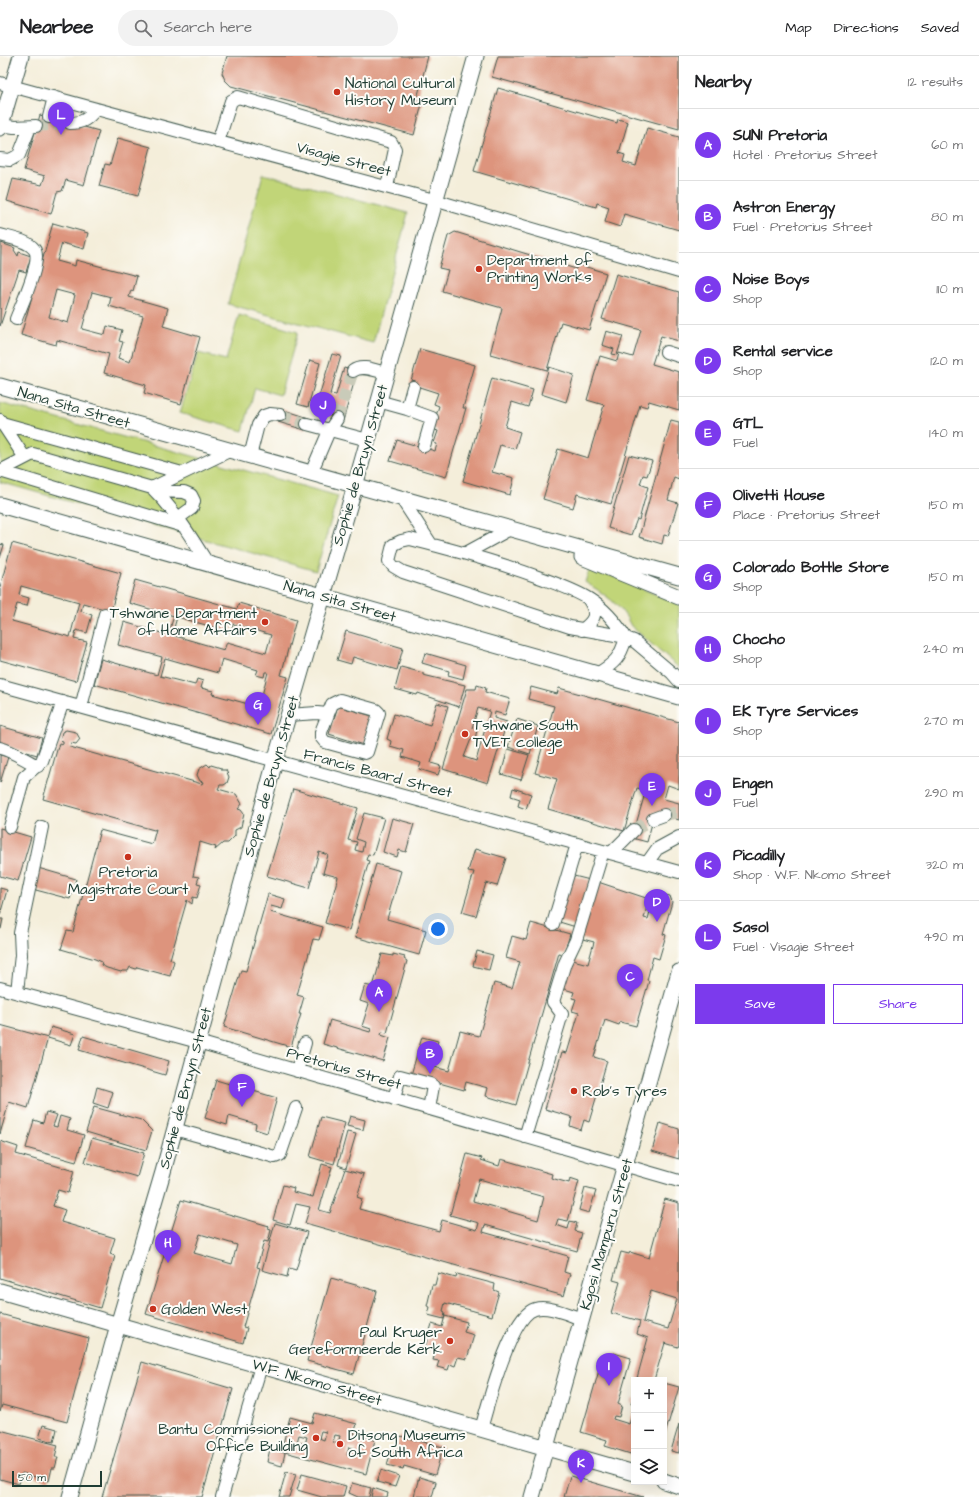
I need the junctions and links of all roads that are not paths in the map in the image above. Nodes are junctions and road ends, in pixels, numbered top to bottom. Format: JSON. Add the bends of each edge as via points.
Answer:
{"nodes":[{"id":1,"x":21,"y":56,"type":"edge"},
{"id":2,"x":476,"y":56,"type":"edge"},
{"id":3,"x":6,"y":85,"type":"edge"},
{"id":4,"x":54,"y":98,"type":"junction"},
{"id":5,"x":96,"y":109,"type":"junction"},
{"id":6,"x":49,"y":117,"type":"dead end"},
{"id":7,"x":70,"y":123,"type":"tunnel mouth"},
{"id":8,"x":0,"y":127,"type":"edge"},
{"id":9,"x":218,"y":142,"type":"junction"},
{"id":10,"x":0,"y":159,"type":"edge"},
{"id":11,"x":387,"y":187,"type":"junction"},
{"id":12,"x":434,"y":200,"type":"junction"},
{"id":13,"x":0,"y":235,"type":"edge"},
{"id":14,"x":679,"y":272,"type":"edge"},
{"id":15,"x":16,"y":319,"type":"dead end"},
{"id":16,"x":666,"y":352,"type":"dead end"},
{"id":17,"x":679,"y":356,"type":"edge"},
{"id":18,"x":353,"y":371,"type":"dead end"},
{"id":19,"x":386,"y":373,"type":"junction"},
{"id":20,"x":0,"y":386,"type":"edge"},
{"id":21,"x":412,"y":387,"type":"dead end"},
{"id":22,"x":378,"y":401,"type":"junction"},
{"id":23,"x":407,"y":408,"type":"junction"},
{"id":24,"x":280,"y":415,"type":"tunnel mouth"},
{"id":25,"x":337,"y":419,"type":"tunnel mouth"},
{"id":26,"x":1,"y":422,"type":"edge"},
{"id":27,"x":307,"y":424,"type":"tunnel mouth"},
{"id":28,"x":329,"y":431,"type":"junction"},
{"id":29,"x":368,"y":440,"type":"junction"},
{"id":30,"x":424,"y":446,"type":"dead end"},
{"id":31,"x":229,"y":450,"type":"junction"},
{"id":32,"x":250,"y":456,"type":"junction"},
{"id":33,"x":25,"y":458,"type":"junction"},
{"id":34,"x":0,"y":471,"type":"edge"},
{"id":35,"x":182,"y":473,"type":"junction"},
{"id":36,"x":311,"y":473,"type":"junction"},
{"id":37,"x":356,"y":486,"type":"junction"},
{"id":38,"x":154,"y":490,"type":"junction"},
{"id":39,"x":400,"y":498,"type":"junction"},
{"id":40,"x":0,"y":505,"type":"edge"},
{"id":41,"x":181,"y":522,"type":"junction"},
{"id":42,"x":510,"y":529,"type":"junction"},
{"id":43,"x":536,"y":536,"type":"junction"},
{"id":44,"x":431,"y":544,"type":"junction"},
{"id":45,"x":466,"y":553,"type":"junction"},
{"id":46,"x":208,"y":564,"type":"junction"},
{"id":47,"x":679,"y":576,"type":"edge"},
{"id":48,"x":322,"y":596,"type":"junction"},
{"id":49,"x":679,"y":597,"type":"edge"},
{"id":50,"x":588,"y":598,"type":"junction"},
{"id":51,"x":105,"y":614,"type":"dead end"},
{"id":52,"x":582,"y":630,"type":"junction"},
{"id":53,"x":626,"y":638,"type":"junction"},
{"id":54,"x":597,"y":674,"type":"junction"},
{"id":55,"x":679,"y":682,"type":"edge"},
{"id":56,"x":0,"y":685,"type":"edge"},
{"id":57,"x":679,"y":697,"type":"edge"},
{"id":58,"x":63,"y":702,"type":"junction"},
{"id":59,"x":80,"y":707,"type":"junction"},
{"id":60,"x":328,"y":714,"type":"junction"},
{"id":61,"x":288,"y":715,"type":"junction"},
{"id":62,"x":0,"y":748,"type":"edge"},
{"id":63,"x":275,"y":761,"type":"junction"},
{"id":64,"x":38,"y":766,"type":"junction"},
{"id":65,"x":10,"y":827,"type":"dead end"},
{"id":66,"x":42,"y":827,"type":"dead end"},
{"id":67,"x":634,"y":830,"type":"tunnel mouth"},
{"id":68,"x":679,"y":836,"type":"edge"},
{"id":69,"x":577,"y":844,"type":"junction"},
{"id":70,"x":607,"y":852,"type":"junction"},
{"id":71,"x":647,"y":863,"type":"junction"},
{"id":72,"x":679,"y":872,"type":"edge"},
{"id":73,"x":553,"y":924,"type":"dead end"},
{"id":74,"x":679,"y":972,"type":"edge"},
{"id":75,"x":0,"y":988,"type":"edge"},
{"id":76,"x":17,"y":992,"type":"junction"},
{"id":77,"x":198,"y":1042,"type":"junction"},
{"id":78,"x":305,"y":1043,"type":"dead end"},
{"id":79,"x":297,"y":1071,"type":"junction"},
{"id":80,"x":394,"y":1099,"type":"junction"},
{"id":81,"x":296,"y":1108,"type":"dead end"},
{"id":82,"x":429,"y":1109,"type":"junction"},
{"id":83,"x":174,"y":1129,"type":"junction"},
{"id":84,"x":525,"y":1137,"type":"junction"},
{"id":85,"x":625,"y":1166,"type":"junction"},
{"id":86,"x":679,"y":1181,"type":"edge"},
{"id":87,"x":0,"y":1291,"type":"edge"},
{"id":88,"x":582,"y":1319,"type":"junction"},
{"id":89,"x":118,"y":1325,"type":"junction"},
{"id":90,"x":261,"y":1366,"type":"junction"},
{"id":91,"x":481,"y":1429,"type":"junction"},
{"id":92,"x":546,"y":1448,"type":"junction"},
{"id":93,"x":631,"y":1472,"type":"edge"},
{"id":94,"x":667,"y":1482,"type":"edge"},
{"id":95,"x":679,"y":1486,"type":"edge"},
{"id":96,"x":70,"y":1497,"type":"edge"},
{"id":97,"x":222,"y":1497,"type":"edge"},
{"id":98,"x":532,"y":1497,"type":"edge"}],
"edges":[{"from":1,"to":3,"type":"main road"},
{"from":2,"to":12,"type":"main road","name":"Sophie de Bruyn Street"},
{"from":3,"to":4,"type":"street","name":"Visagie Street"},
{"from":3,"to":8,"type":"main road"},
{"from":4,"to":5,"type":"street","name":"Visagie Street"},
{"from":4,"to":6,"type":"street"},
{"from":5,"to":7,"type":"street","via":[[88,119],[80,123]]},
{"from":5,"to":9,"type":"street","name":"Visagie Street"},
{"from":8,"to":10,"type":"street","via":[[33,126],[19,155],[10,160]]},
{"from":9,"to":11,"type":"street","name":"Visagie Street"},
{"from":9,"to":11,"type":"street","via":[[231,100],[238,97],[391,142],[395,149]]},
{"from":11,"to":12,"type":"street","name":"Visagie Street"},
{"from":12,"to":14,"type":"street","name":"Visagie Street"},
{"from":12,"to":19,"type":"main road","name":"Sophie de Bruyn Street"},
{"from":13,"to":15,"type":"street","via":[[28,244],[37,254],[32,276]]},
{"from":16,"to":17,"type":"street"},
{"from":18,"to":19,"type":"street","via":[[363,368]]},
{"from":19,"to":22,"type":"main road","name":"Sophie de Bruyn Street"},
{"from":20,"to":31,"type":"main road","name":"Nana Sita Street"},
{"from":21,"to":23,"type":"street"},
{"from":22,"to":23,"type":"street"},
{"from":22,"to":29,"type":"main road","name":"Sophie de Bruyn Street"},
{"from":23,"to":30,"type":"street","via":[[432,418]]},
{"from":24,"to":32,"type":"street","via":[[264,416],[258,425]]},
{"from":25,"to":28,"type":"street"},
{"from":26,"to":33,"type":"street"},
{"from":26,"to":35,"type":"street"},
{"from":27,"to":28,"type":"street"},
{"from":28,"to":29,"type":"street"},
{"from":28,"to":36,"type":"street"},
{"from":29,"to":37,"type":"main road","name":"Sophie de Bruyn Street"},
{"from":31,"to":32,"type":"main road","name":"Nana Sita Street"},
{"from":31,"to":35,"type":"street"},
{"from":32,"to":36,"type":"main road","name":"Nana Sita Street"},
{"from":33,"to":34,"type":"street"},
{"from":33,"to":38,"type":"street","via":[[33,454]]},
{"from":34,"to":41,"type":"street"},
{"from":35,"to":38,"type":"street"},
{"from":36,"to":37,"type":"main road","name":"Nana Sita Street"},
{"from":37,"to":39,"type":"main road","name":"Nana Sita Street"},
{"from":37,"to":48,"type":"main road","name":"Sophie de Bruyn Street"},
{"from":38,"to":41,"type":"street"},
{"from":38,"to":41,"type":"street","via":[[184,492],[191,495],[194,501],[192,508]]},
{"from":39,"to":42,"type":"main road","name":"Nana Sita Street"},
{"from":39,"to":44,"type":"street"},
{"from":40,"to":46,"type":"main road","name":"Nana Sita Street"},
{"from":41,"to":46,"type":"street"},
{"from":42,"to":43,"type":"main road","name":"Nana Sita Street"},
{"from":42,"to":45,"type":"street"},
{"from":43,"to":47,"type":"main road","name":"Nana Sita Street"},
{"from":43,"to":49,"type":"main road","via":[[622,575]]},
{"from":44,"to":45,"type":"street"},
{"from":44,"to":52,"type":"street","via":[[410,539],[401,541],[393,546],[389,561],[403,572]]},
{"from":45,"to":50,"type":"street","via":[[499,562]]},
{"from":46,"to":48,"type":"main road","name":"Nana Sita Street"},
{"from":48,"to":54,"type":"main road","name":"Nana Sita Street"},
{"from":48,"to":61,"type":"main road","name":"Sophie de Bruyn Street"},
{"from":50,"to":52,"type":"street","via":[[594,608],[594,616],[591,623]]},
{"from":50,"to":53,"type":"street","via":[[615,621]]},
{"from":51,"to":59,"type":"street"},
{"from":52,"to":53,"type":"street"},
{"from":53,"to":54,"type":"street","via":[[621,654],[613,664]]},
{"from":53,"to":55,"type":"street","via":[[634,641]]},
{"from":54,"to":57,"type":"main road","name":"Nana Sita Street"},
{"from":56,"to":58,"type":"street","name":"Francis Baard Street"},
{"from":58,"to":59,"type":"street","name":"Francis Baard Street"},
{"from":58,"to":64,"type":"street"},
{"from":59,"to":63,"type":"street","name":"Francis Baard Street"},
{"from":60,"to":60,"type":"street","via":[[332,704],[340,700],[376,710],[379,713],[367,752],[325,742],[321,732]]},
{"from":60,"to":61,"type":"street"},
{"from":61,"to":63,"type":"main road","name":"Sophie de Bruyn Street"},
{"from":62,"to":64,"type":"street","via":[[9,750]]},
{"from":63,"to":69,"type":"street","name":"Francis Baard Street"},
{"from":63,"to":77,"type":"main road","name":"Sophie de Bruyn Street"},
{"from":64,"to":65,"type":"street","via":[[24,777]]},
{"from":66,"to":76,"type":"street","via":[[20,933],[21,955]]},
{"from":67,"to":70,"type":"street"},
{"from":68,"to":71,"type":"street","via":[[657,849]]},
{"from":69,"to":70,"type":"street","name":"Francis Baard Street"},
{"from":69,"to":73,"type":"street"},
{"from":70,"to":71,"type":"street","name":"Francis Baard Street"},
{"from":70,"to":84,"type":"street","via":[[553,1002],[562,1014]]},
{"from":71,"to":72,"type":"street","name":"Francis Baard Street"},
{"from":74,"to":85,"type":"main road","name":"Kgosi Mampuru Street"},
{"from":75,"to":76,"type":"street","name":"Pretorius Street"},
{"from":76,"to":77,"type":"street","name":"Pretorius Street"},
{"from":77,"to":79,"type":"street","name":"Pretorius Street"},
{"from":77,"to":83,"type":"main road","name":"Sophie de Bruyn Street"},
{"from":78,"to":79,"type":"street"},
{"from":79,"to":80,"type":"street","name":"Pretorius Street"},
{"from":80,"to":82,"type":"street","name":"Pretorius Street"},
{"from":80,"to":82,"type":"street","via":[[400,1076],[430,1084],[433,1086]]},
{"from":81,"to":83,"type":"street","via":[[280,1155],[275,1157]]},
{"from":82,"to":84,"type":"street","name":"Pretorius Street"},
{"from":83,"to":89,"type":"main road","name":"Sophie de Bruyn Street"},
{"from":84,"to":85,"type":"street","name":"Pretorius Street"},
{"from":85,"to":86,"type":"street","name":"Pretorius Street"},
{"from":85,"to":88,"type":"main road","name":"Kgosi Mampuru Street"},
{"from":87,"to":89,"type":"main road","name":"W.F. Nkomo Street"},
{"from":88,"to":91,"type":"street","via":[[546,1309],[535,1309],[524,1315],[503,1358]]},
{"from":88,"to":92,"type":"main road","name":"Kgosi Mampuru Street"},
{"from":89,"to":90,"type":"main road","name":"W.F. Nkomo Street"},
{"from":89,"to":96,"type":"main road","name":"Sophie de Bruyn Street"},
{"from":90,"to":91,"type":"main road","name":"W.F. Nkomo Street"},
{"from":90,"to":97,"type":"street"},
{"from":91,"to":92,"type":"main road","name":"W.F. Nkomo Street"},
{"from":92,"to":93,"type":"main road","name":"W.F. Nkomo Street"},
{"from":92,"to":98,"type":"main road","name":"Kgosi Mampuru Street"},
{"from":94,"to":95,"type":"main road"}]}
